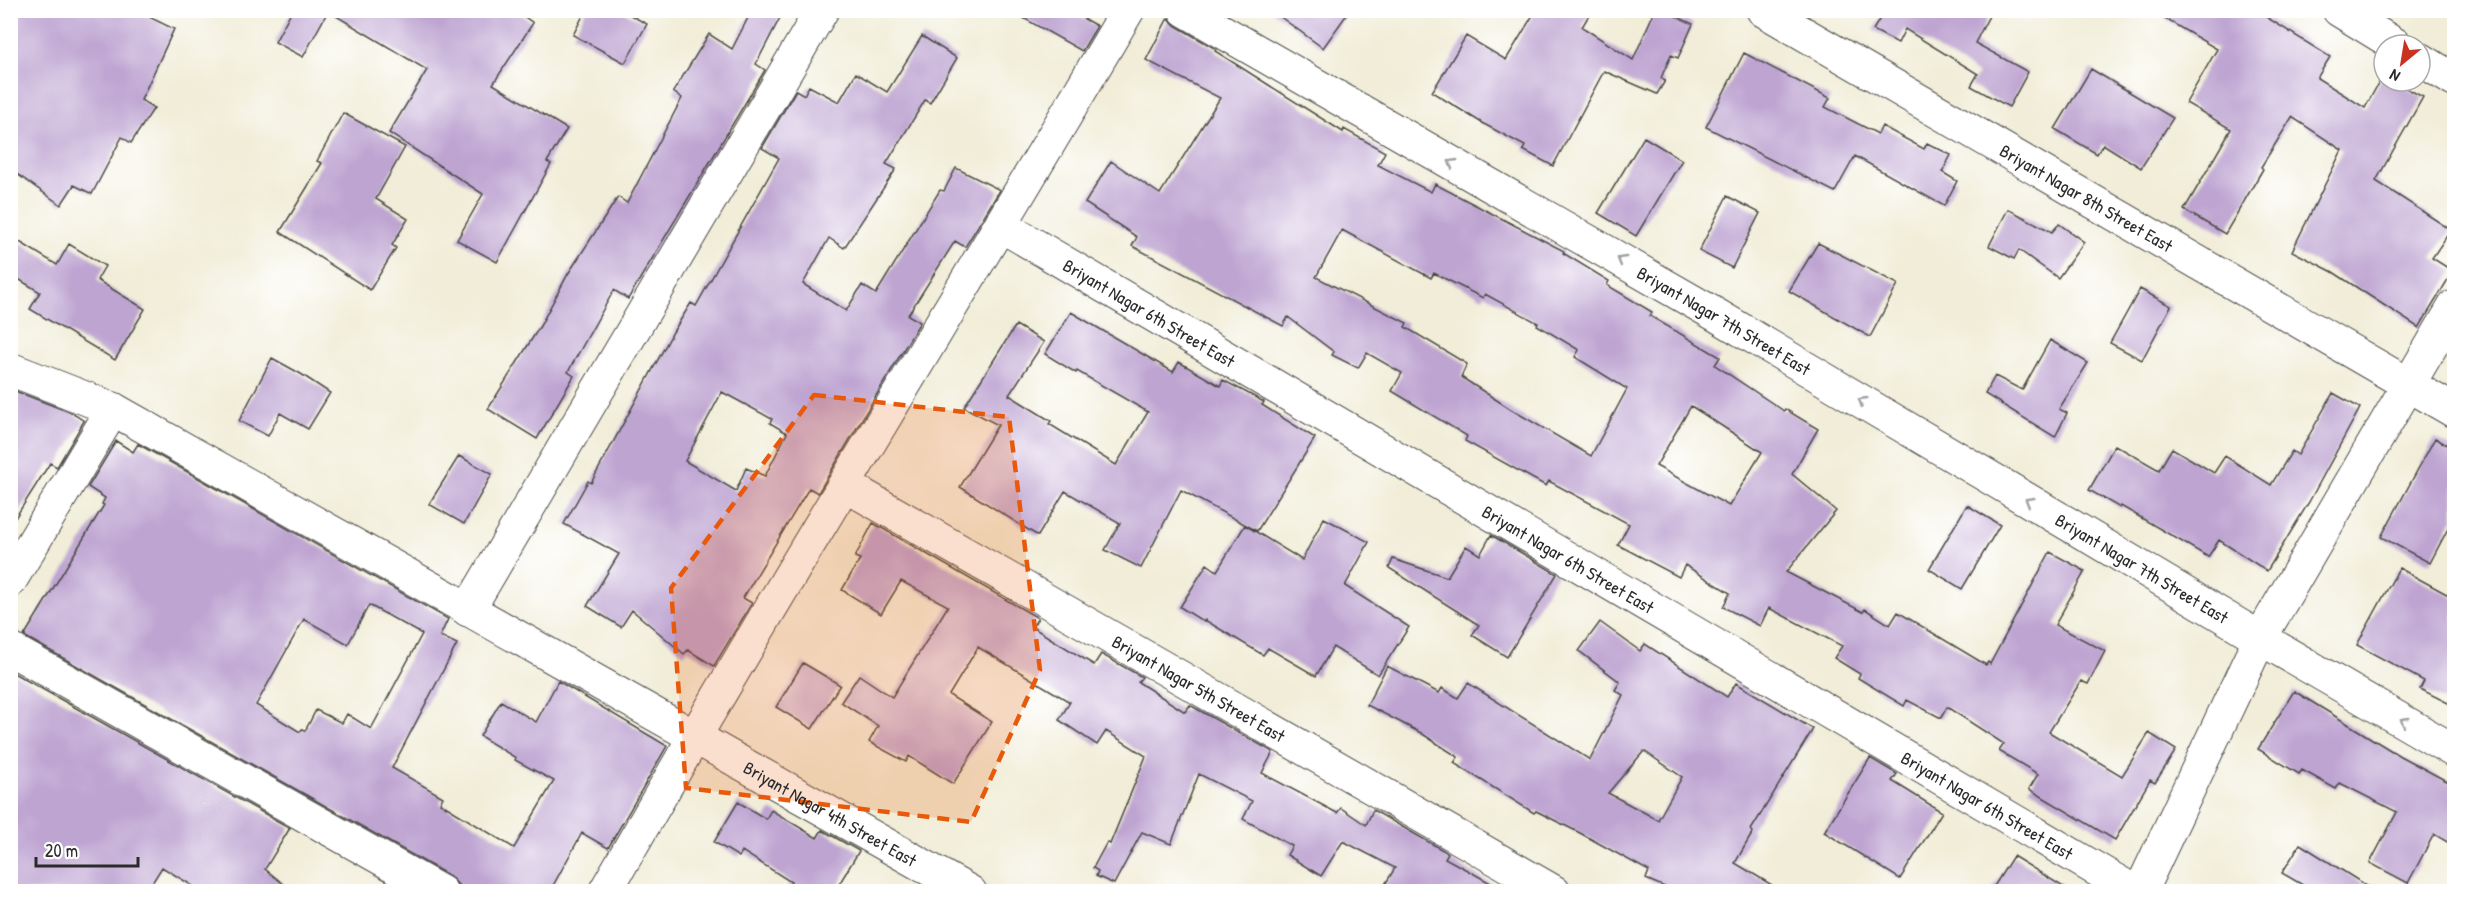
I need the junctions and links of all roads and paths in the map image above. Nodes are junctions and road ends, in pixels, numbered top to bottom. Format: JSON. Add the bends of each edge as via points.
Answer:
{"nodes":[{"id":1,"x":822,"y":10,"type":"edge"},
{"id":2,"x":1128,"y":10,"type":"edge"},
{"id":3,"x":1185,"y":10,"type":"edge"},
{"id":4,"x":1762,"y":10,"type":"edge"},
{"id":5,"x":2339,"y":10,"type":"edge"},
{"id":6,"x":2376,"y":33,"type":"edge"},
{"id":7,"x":2432,"y":66,"type":"edge"},
{"id":8,"x":2454,"y":80,"type":"edge"},
{"id":9,"x":1002,"y":226,"type":"junction"},
{"id":10,"x":2454,"y":308,"type":"edge"},
{"id":11,"x":10,"y":369,"type":"edge"},
{"id":12,"x":2409,"y":384,"type":"junction"},
{"id":13,"x":113,"y":409,"type":"junction"},
{"id":14,"x":2454,"y":411,"type":"edge"},
{"id":15,"x":845,"y":485,"type":"junction"},
{"id":16,"x":10,"y":581,"type":"edge"},
{"id":17,"x":468,"y":610,"type":"junction"},
{"id":18,"x":2260,"y":638,"type":"junction"},
{"id":19,"x":10,"y":649,"type":"edge"},
{"id":20,"x":694,"y":735,"type":"junction"},
{"id":21,"x":2454,"y":751,"type":"edge"},
{"id":22,"x":441,"y":891,"type":"edge"},
{"id":23,"x":605,"y":891,"type":"edge"},
{"id":24,"x":970,"y":891,"type":"edge"},
{"id":25,"x":1554,"y":891,"type":"edge"},
{"id":26,"x":2135,"y":891,"type":"edge"},
{"id":27,"x":2140,"y":891,"type":"edge"}],
"edges":[{"from":1,"to":17,"type":"street"},
{"from":2,"to":9,"type":"street"},
{"from":18,"to":3,"type":"street","name":"Briyant Nagar 7th Street East","one_way":true,"via":[[1718,316]]},
{"from":4,"to":12,"type":"street","name":"Briyant Nagar 8th Street East"},
{"from":5,"to":6,"type":"street"},
{"from":7,"to":8,"type":"street"},
{"from":9,"to":15,"type":"street"},
{"from":9,"to":26,"type":"street","name":"Briyant Nagar 6th Street East"},
{"from":10,"to":12,"type":"street"},
{"from":11,"to":13,"type":"street","name":"Briyant Nagar 4th Street East"},
{"from":12,"to":14,"type":"street","name":"Briyant Nagar 8th Street East"},
{"from":12,"to":18,"type":"street"},
{"from":13,"to":16,"type":"street"},
{"from":13,"to":17,"type":"street","name":"Briyant Nagar 4th Street East"},
{"from":15,"to":20,"type":"street"},
{"from":15,"to":25,"type":"street","name":"Briyant Nagar 5th Street East"},
{"from":17,"to":20,"type":"street","name":"Briyant Nagar 4th Street East"},
{"from":21,"to":18,"type":"street","name":"Briyant Nagar 7th Street East","one_way":true},
{"from":18,"to":27,"type":"street"},
{"from":19,"to":22,"type":"street"},
{"from":20,"to":23,"type":"street"},
{"from":20,"to":24,"type":"street","name":"Briyant Nagar 4th Street East"}]}
